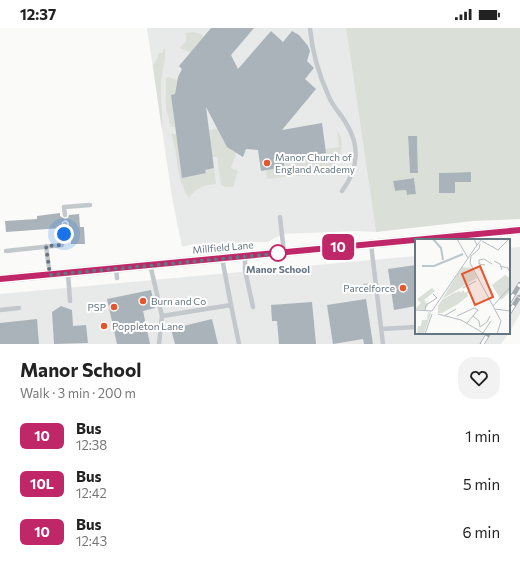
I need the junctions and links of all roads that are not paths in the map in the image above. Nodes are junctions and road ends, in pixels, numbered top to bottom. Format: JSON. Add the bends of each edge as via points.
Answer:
{"nodes":[{"id":1,"x":310,"y":28,"type":"edge"},
{"id":2,"x":342,"y":191,"type":"dead end"},
{"id":3,"x":90,"y":205,"type":"dead end"},
{"id":4,"x":65,"y":215,"type":"dead end"},
{"id":5,"x":280,"y":217,"type":"dead end"},
{"id":6,"x":65,"y":224,"type":"dead end"},
{"id":7,"x":520,"y":230,"type":"edge"},
{"id":8,"x":424,"y":239,"type":"edge"},
{"id":9,"x":415,"y":240,"type":"edge"},
{"id":10,"x":371,"y":244,"type":"junction"},
{"id":11,"x":46,"y":246,"type":"junction"},
{"id":12,"x":6,"y":251,"type":"dead end"},
{"id":13,"x":284,"y":253,"type":"junction"},
{"id":14,"x":245,"y":256,"type":"junction"},
{"id":15,"x":222,"y":258,"type":"junction"},
{"id":16,"x":150,"y":264,"type":"junction"},
{"id":17,"x":116,"y":268,"type":"junction"},
{"id":18,"x":68,"y":273,"type":"junction"},
{"id":19,"x":50,"y":275,"type":"junction"},
{"id":20,"x":117,"y":278,"type":"dead end"},
{"id":21,"x":0,"y":279,"type":"edge"},
{"id":22,"x":376,"y":285,"type":"junction"},
{"id":23,"x":365,"y":286,"type":"dead end"},
{"id":24,"x":70,"y":300,"type":"dead end"},
{"id":25,"x":231,"y":306,"type":"junction"},
{"id":26,"x":253,"y":307,"type":"dead end"},
{"id":27,"x":19,"y":308,"type":"dead end"},
{"id":28,"x":0,"y":310,"type":"edge"},
{"id":29,"x":162,"y":316,"type":"junction"},
{"id":30,"x":415,"y":327,"type":"edge"},
{"id":31,"x":381,"y":329,"type":"junction"},
{"id":32,"x":159,"y":344,"type":"edge"},
{"id":33,"x":239,"y":344,"type":"edge"},
{"id":34,"x":383,"y":344,"type":"edge"}],
"edges":[{"from":1,"to":2,"type":"lane","via":[[315,59],[323,83],[348,127],[357,155],[352,176]]},
{"from":3,"to":4,"type":"lane","via":[[64,207]]},
{"from":5,"to":13,"type":"lane"},
{"from":6,"to":11,"type":"lane","via":[[62,245]]},
{"from":7,"to":8,"type":"street","name":"Millfield Lane"},
{"from":9,"to":10,"type":"street","name":"Millfield Lane"},
{"from":10,"to":13,"type":"street","name":"Millfield Lane"},
{"from":10,"to":22,"type":"lane"},
{"from":11,"to":12,"type":"lane"},
{"from":11,"to":19,"type":"lane"},
{"from":13,"to":14,"type":"street","name":"Millfield Lane"},
{"from":14,"to":15,"type":"street","name":"Millfield Lane"},
{"from":14,"to":26,"type":"lane","via":[[244,270]]},
{"from":15,"to":16,"type":"street","name":"Millfield Lane"},
{"from":15,"to":25,"type":"lane"},
{"from":16,"to":17,"type":"street","name":"Millfield Lane"},
{"from":16,"to":29,"type":"lane"},
{"from":17,"to":18,"type":"street","name":"Millfield Lane"},
{"from":17,"to":20,"type":"lane"},
{"from":18,"to":19,"type":"street","name":"Millfield Lane"},
{"from":18,"to":24,"type":"lane"},
{"from":19,"to":21,"type":"street","name":"Millfield Lane"},
{"from":22,"to":23,"type":"lane"},
{"from":22,"to":31,"type":"lane"},
{"from":25,"to":29,"type":"lane"},
{"from":25,"to":33,"type":"lane"},
{"from":27,"to":28,"type":"lane"},
{"from":29,"to":32,"type":"lane"},
{"from":30,"to":31,"type":"lane"},
{"from":31,"to":34,"type":"lane"}]}
